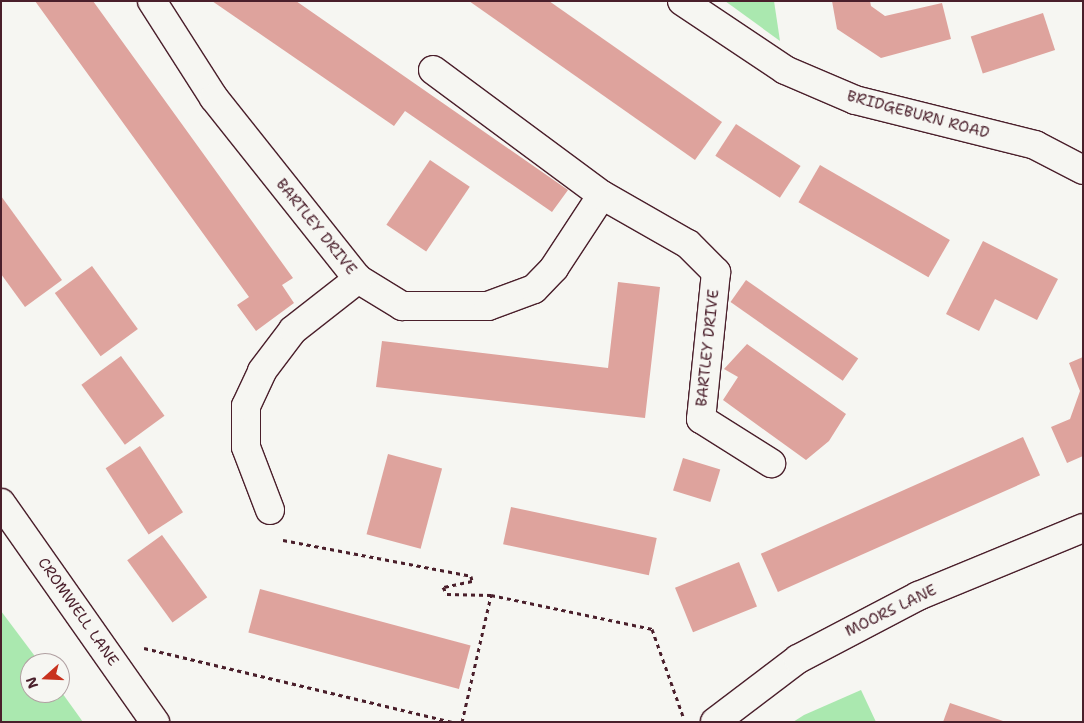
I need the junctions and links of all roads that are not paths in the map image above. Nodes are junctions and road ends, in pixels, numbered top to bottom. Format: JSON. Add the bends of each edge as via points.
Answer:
{"nodes":[{"id":1,"x":152,"y":1,"type":"edge"},
{"id":2,"x":682,"y":1,"type":"edge"},
{"id":3,"x":432,"y":70,"type":"dead end"},
{"id":4,"x":1083,"y":170,"type":"edge"},
{"id":5,"x":602,"y":195,"type":"junction"},
{"id":6,"x":358,"y":279,"type":"junction"},
{"id":7,"x":771,"y":463,"type":"dead end"},
{"id":8,"x":1,"y":503,"type":"edge"},
{"id":9,"x":270,"y":510,"type":"road end"},
{"id":10,"x":1083,"y":528,"type":"edge"},
{"id":11,"x":155,"y":722,"type":"edge"},
{"id":12,"x":715,"y":722,"type":"edge"}],
"edges":[{"from":1,"to":6,"type":"street","name":"BARTLEY DRIVE","via":[[214,98]]},
{"from":2,"to":4,"type":"street","name":"BRIDGEBURN ROAD","via":[[785,70],[855,100],[1035,145]]},
{"from":3,"to":5,"type":"street","name":"BARTLEY DRIVE"},
{"from":5,"to":6,"type":"street","name":"BARTLEY DRIVE","via":[[554,268],[534,288],[488,306],[402,306]]},
{"from":5,"to":7,"type":"street","name":"BARTLEY DRIVE","via":[[688,244],[716,272],[700,420]]},
{"from":6,"to":9,"type":"street","via":[[293,330],[262,371],[246,406],[246,447]]},
{"from":8,"to":11,"type":"street","name":"CROMWELL LANE"},
{"from":10,"to":12,"type":"street","name":"MOORS LANE","via":[[918,596],[798,659]]}]}
